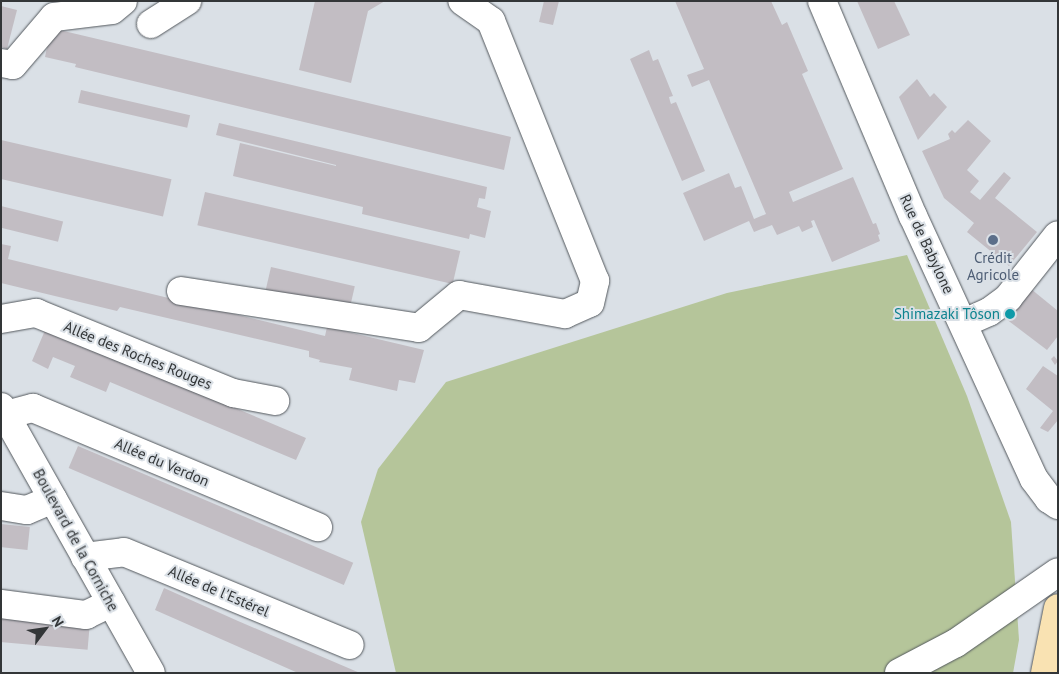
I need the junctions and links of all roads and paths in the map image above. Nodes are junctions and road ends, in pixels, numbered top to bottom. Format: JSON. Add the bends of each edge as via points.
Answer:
{"nodes":[{"id":1,"x":123,"y":1,"type":"edge"},
{"id":2,"x":186,"y":1,"type":"edge"},
{"id":3,"x":462,"y":1,"type":"edge"},
{"id":4,"x":822,"y":1,"type":"edge"},
{"id":5,"x":151,"y":24,"type":"dead end"},
{"id":6,"x":1,"y":62,"type":"edge"},
{"id":7,"x":1058,"y":235,"type":"edge"},
{"id":8,"x":181,"y":291,"type":"dead end"},
{"id":9,"x":1,"y":318,"type":"edge"},
{"id":10,"x":964,"y":323,"type":"junction"},
{"id":11,"x":275,"y":401,"type":"dead end"},
{"id":12,"x":3,"y":411,"type":"edge"},
{"id":13,"x":53,"y":499,"type":"junction"},
{"id":14,"x":1058,"y":505,"type":"edge"},
{"id":15,"x":1,"y":506,"type":"edge"},
{"id":16,"x":318,"y":527,"type":"dead end"},
{"id":17,"x":85,"y":557,"type":"junction"},
{"id":18,"x":1058,"y":572,"type":"edge"},
{"id":19,"x":111,"y":602,"type":"junction"},
{"id":20,"x":1,"y":604,"type":"edge"},
{"id":21,"x":1058,"y":608,"type":"edge"},
{"id":22,"x":350,"y":645,"type":"dead end"},
{"id":23,"x":150,"y":673,"type":"edge"},
{"id":24,"x":899,"y":673,"type":"edge"},
{"id":25,"x":1045,"y":673,"type":"edge"}],
"edges":[{"from":1,"to":6,"type":"street","via":[[112,10],[54,17],[13,65]]},
{"from":2,"to":5,"type":"street"},
{"from":3,"to":8,"type":"street","via":[[491,21],[595,281],[590,303],[565,314],[459,296],[419,328]]},
{"from":4,"to":10,"type":"street","name":"Rue de Babylone","via":[[913,216]]},
{"from":7,"to":10,"type":"street","via":[[1008,298],[989,312]]},
{"from":9,"to":11,"type":"street","name":"Allée des Roches Rouges","via":[[36,313],[233,393]]},
{"from":10,"to":14,"type":"street","name":"Rue de Babylone","via":[[1034,479]]},
{"from":12,"to":13,"type":"street","name":"Boulevard de la Corniche"},
{"from":12,"to":16,"type":"street","name":"Allée du Verdon","via":[[32,408]]},
{"from":13,"to":15,"type":"street","via":[[26,510]]},
{"from":13,"to":17,"type":"street","name":"Boulevard de la Corniche"},
{"from":17,"to":19,"type":"street","name":"Boulevard de la Corniche"},
{"from":17,"to":22,"type":"street","name":"Allée de l'Estérel","via":[[124,552]]},
{"from":18,"to":24,"type":"street","via":[[956,643]]},
{"from":19,"to":20,"type":"street","via":[[86,615]]},
{"from":19,"to":23,"type":"street","name":"Boulevard de la Corniche"},
{"from":21,"to":25,"type":"main road"}]}
